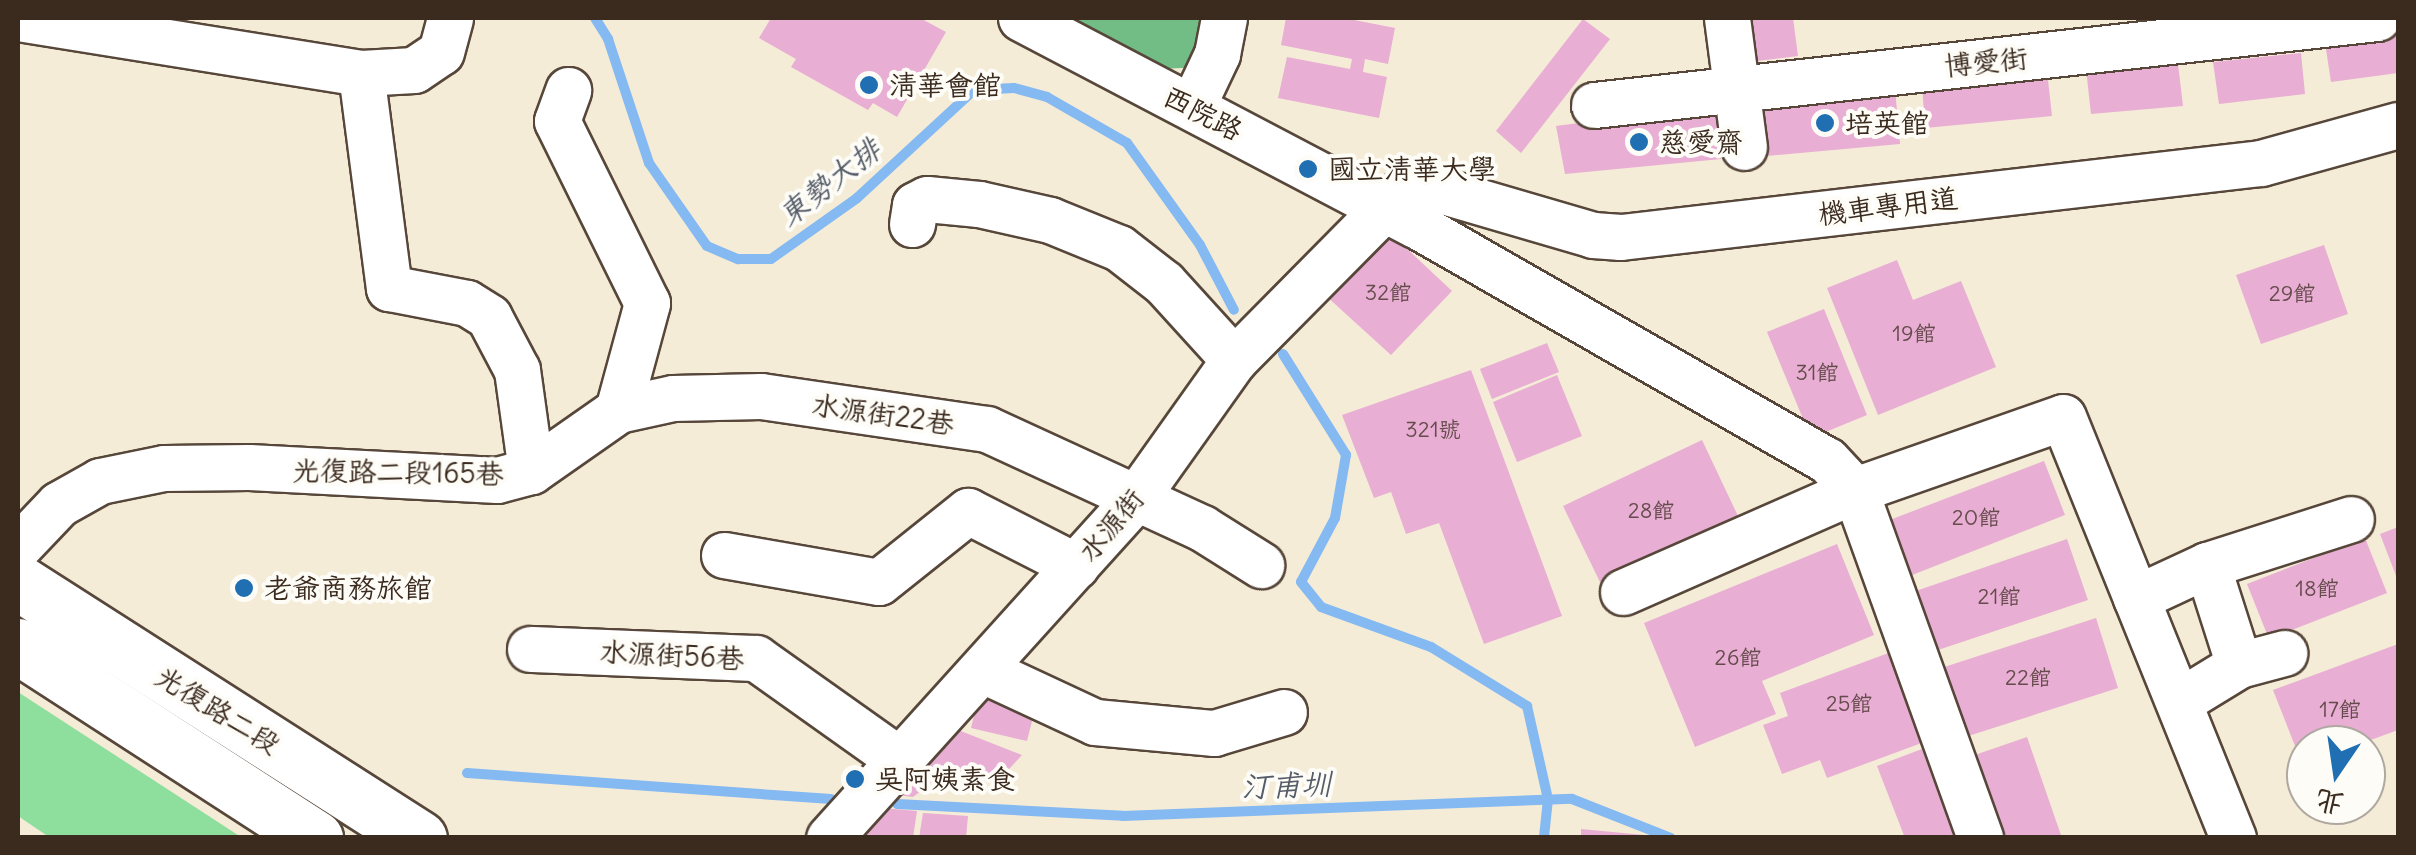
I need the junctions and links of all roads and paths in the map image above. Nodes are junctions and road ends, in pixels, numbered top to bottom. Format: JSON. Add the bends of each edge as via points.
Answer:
{"nodes":[{"id":1,"x":18,"y":18,"type":"edge"},
{"id":2,"x":450,"y":18,"type":"edge"},
{"id":3,"x":1020,"y":18,"type":"edge"},
{"id":4,"x":1224,"y":18,"type":"edge"},
{"id":5,"x":1726,"y":18,"type":"edge"},
{"id":6,"x":2377,"y":18,"type":"edge"},
{"id":7,"x":2293,"y":22,"type":"edge"},
{"id":8,"x":360,"y":73,"type":"junction"},
{"id":9,"x":1736,"y":89,"type":"junction"},
{"id":10,"x":568,"y":90,"type":"dead end"},
{"id":11,"x":1594,"y":105,"type":"dead end"},
{"id":12,"x":1192,"y":106,"type":"junction"},
{"id":13,"x":2398,"y":126,"type":"edge"},
{"id":14,"x":1744,"y":147,"type":"dead end"},
{"id":15,"x":1386,"y":208,"type":"junction"},
{"id":16,"x":912,"y":224,"type":"dead end"},
{"id":17,"x":1234,"y":360,"type":"junction"},
{"id":18,"x":618,"y":410,"type":"junction"},
{"id":19,"x":531,"y":471,"type":"junction"},
{"id":20,"x":1855,"y":490,"type":"junction"},
{"id":21,"x":1133,"y":502,"type":"junction"},
{"id":22,"x":2351,"y":519,"type":"dead end"},
{"id":23,"x":18,"y":547,"type":"edge"},
{"id":24,"x":724,"y":555,"type":"dead end"},
{"id":25,"x":1260,"y":565,"type":"dead end"},
{"id":26,"x":2207,"y":565,"type":"junction"},
{"id":27,"x":1076,"y":566,"type":"junction"},
{"id":28,"x":18,"y":582,"type":"edge"},
{"id":29,"x":1623,"y":592,"type":"dead end"},
{"id":30,"x":2136,"y":598,"type":"junction"},
{"id":31,"x":18,"y":646,"type":"edge"},
{"id":32,"x":530,"y":649,"type":"dead end"},
{"id":33,"x":2284,"y":653,"type":"dead end"},
{"id":34,"x":2239,"y":665,"type":"junction"},
{"id":35,"x":982,"y":670,"type":"junction"},
{"id":36,"x":2180,"y":701,"type":"junction"},
{"id":37,"x":1284,"y":712,"type":"dead end"},
{"id":38,"x":902,"y":760,"type":"junction"},
{"id":39,"x":315,"y":838,"type":"edge"},
{"id":40,"x":419,"y":838,"type":"edge"},
{"id":41,"x":830,"y":838,"type":"edge"},
{"id":42,"x":1980,"y":838,"type":"edge"},
{"id":43,"x":2233,"y":838,"type":"edge"}],
"edges":[{"from":1,"to":8,"type":"street"},
{"from":2,"to":8,"type":"street","via":[[441,52],[414,70]]},
{"from":3,"to":12,"type":"street","name":"西院路"},
{"from":4,"to":12,"type":"street","via":[[1217,54]]},
{"from":5,"to":9,"type":"street"},
{"from":6,"to":7,"type":"street","name":"博愛街"},
{"from":7,"to":9,"type":"street","name":"博愛街"},
{"from":8,"to":19,"type":"street","via":[[390,288],[467,303],[489,317],[517,370]]},
{"from":9,"to":11,"type":"street","name":"博愛街"},
{"from":9,"to":14,"type":"street"},
{"from":10,"to":18,"type":"street","via":[[557,121],[648,304]]},
{"from":12,"to":15,"type":"street","name":"西院路"},
{"from":13,"to":15,"type":"street","name":"機車專用道","via":[[2261,163],[1621,237],[1593,235],[1436,189],[1398,194]]},
{"from":15,"to":17,"type":"street","name":"水源街"},
{"from":15,"to":20,"type":"street","name":"西院路","via":[[1826,460]]},
{"from":16,"to":17,"type":"street","via":[[915,205],[927,199],[978,204],[1050,220],[1119,248],[1164,282]]},
{"from":17,"to":21,"type":"street","name":"水源街"},
{"from":18,"to":19,"type":"street","name":"光復路二段165巷"},
{"from":18,"to":21,"type":"street","name":"水源街22巷","via":[[673,398],[761,396],[987,430]]},
{"from":19,"to":23,"type":"street","name":"光復路二段165巷","via":[[497,480],[164,468],[100,481],[59,504]]},
{"from":20,"to":29,"type":"street"},
{"from":20,"to":30,"type":"street","via":[[2063,417]]},
{"from":20,"to":42,"type":"street"},
{"from":21,"to":25,"type":"street","name":"水源街22巷","via":[[1202,528]]},
{"from":21,"to":27,"type":"street","name":"水源街"},
{"from":22,"to":26,"type":"street"},
{"from":24,"to":27,"type":"street","via":[[880,582],[968,511]]},
{"from":26,"to":30,"type":"street"},
{"from":26,"to":34,"type":"street"},
{"from":27,"to":35,"type":"street","name":"水源街"},
{"from":28,"to":40,"type":"main road","name":"光復路二段"},
{"from":30,"to":36,"type":"street"},
{"from":31,"to":39,"type":"main road","name":"光復路二段"},
{"from":32,"to":38,"type":"street","name":"水源街56巷","via":[[756,658]]},
{"from":33,"to":34,"type":"street"},
{"from":34,"to":36,"type":"street"},
{"from":35,"to":37,"type":"street","via":[[1095,722],[1214,733]]},
{"from":35,"to":38,"type":"street","name":"水源街"},
{"from":36,"to":43,"type":"street"},
{"from":38,"to":41,"type":"street","name":"水源街"}]}
